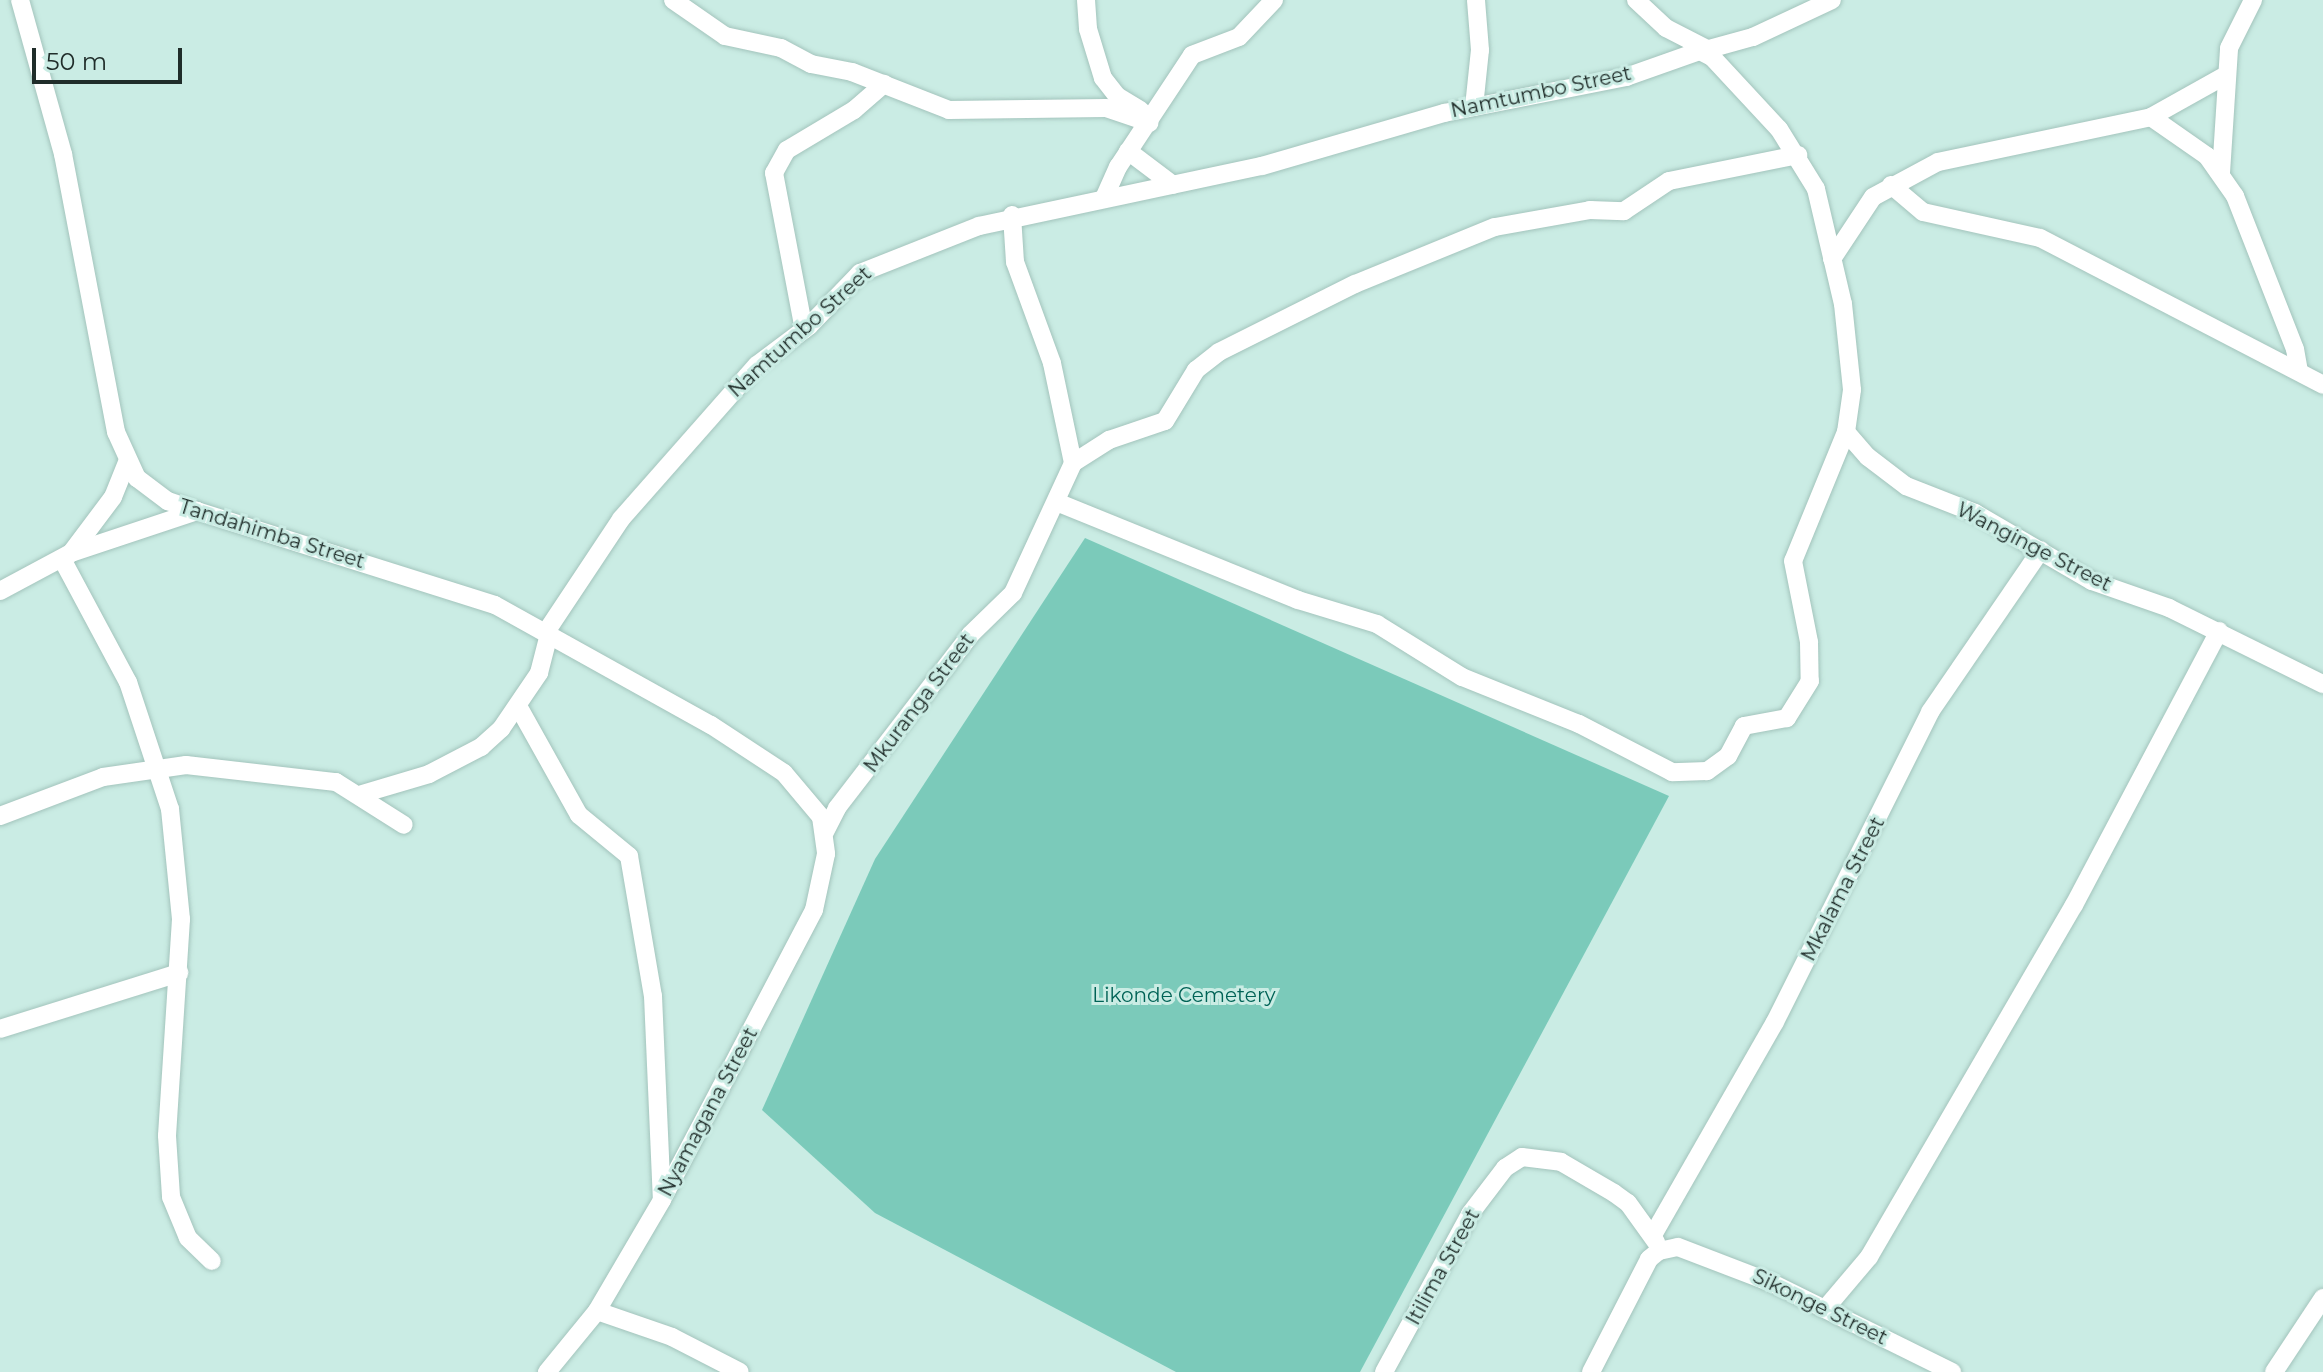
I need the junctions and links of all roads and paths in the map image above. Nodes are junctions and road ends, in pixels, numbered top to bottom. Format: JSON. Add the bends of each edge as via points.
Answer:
{"nodes":[{"id":1,"x":20,"y":0,"type":"edge"},
{"id":2,"x":673,"y":0,"type":"edge"},
{"id":3,"x":1086,"y":0,"type":"edge"},
{"id":4,"x":1274,"y":0,"type":"edge"},
{"id":5,"x":1476,"y":0,"type":"edge"},
{"id":6,"x":1636,"y":0,"type":"edge"},
{"id":7,"x":1832,"y":0,"type":"edge"},
{"id":8,"x":2253,"y":0,"type":"edge"},
{"id":9,"x":1704,"y":50,"type":"junction"},
{"id":10,"x":2226,"y":75,"type":"junction"},
{"id":11,"x":884,"y":84,"type":"junction"},
{"id":12,"x":1474,"y":107,"type":"junction"},
{"id":13,"x":2151,"y":117,"type":"junction"},
{"id":14,"x":1151,"y":120,"type":"junction"},
{"id":15,"x":1128,"y":151,"type":"junction"},
{"id":16,"x":1798,"y":155,"type":"junction"},
{"id":17,"x":2221,"y":173,"type":"junction"},
{"id":18,"x":1173,"y":185,"type":"junction"},
{"id":19,"x":1891,"y":185,"type":"junction"},
{"id":20,"x":1105,"y":196,"type":"junction"},
{"id":21,"x":1012,"y":215,"type":"junction"},
{"id":22,"x":1832,"y":259,"type":"junction"},
{"id":23,"x":804,"y":330,"type":"junction"},
{"id":24,"x":2299,"y":371,"type":"junction"},
{"id":25,"x":2323,"y":385,"type":"edge"},
{"id":26,"x":1846,"y":432,"type":"junction"},
{"id":27,"x":127,"y":463,"type":"junction"},
{"id":28,"x":1073,"y":463,"type":"junction"},
{"id":29,"x":1057,"y":502,"type":"junction"},
{"id":30,"x":197,"y":511,"type":"junction"},
{"id":31,"x":2041,"y":550,"type":"junction"},
{"id":32,"x":66,"y":556,"type":"junction"},
{"id":33,"x":0,"y":591,"type":"edge"},
{"id":34,"x":2219,"y":631,"type":"junction"},
{"id":35,"x":547,"y":633,"type":"junction"},
{"id":36,"x":2323,"y":684,"type":"edge"},
{"id":37,"x":518,"y":706,"type":"junction"},
{"id":38,"x":152,"y":767,"type":"junction"},
{"id":39,"x":362,"y":794,"type":"junction"},
{"id":40,"x":0,"y":816,"type":"edge"},
{"id":41,"x":404,"y":825,"type":"dead end"},
{"id":42,"x":825,"y":832,"type":"junction"},
{"id":43,"x":179,"y":973,"type":"junction"},
{"id":44,"x":0,"y":1029,"type":"edge"},
{"id":45,"x":662,"y":1200,"type":"junction"},
{"id":46,"x":1656,"y":1243,"type":"junction"},
{"id":47,"x":212,"y":1261,"type":"dead end"},
{"id":48,"x":2323,"y":1298,"type":"edge"},
{"id":49,"x":1825,"y":1309,"type":"junction"},
{"id":50,"x":597,"y":1311,"type":"junction"},
{"id":51,"x":547,"y":1372,"type":"edge"},
{"id":52,"x":740,"y":1372,"type":"edge"},
{"id":53,"x":1384,"y":1372,"type":"edge"},
{"id":54,"x":1591,"y":1372,"type":"edge"},
{"id":55,"x":1952,"y":1372,"type":"edge"},
{"id":56,"x":2274,"y":1372,"type":"edge"}],
"edges":[{"from":1,"to":27,"type":"street","name":"Tandahimba Street","via":[[63,154],[110,405]]},
{"from":2,"to":11,"type":"street","via":[[725,36],[781,48],[811,64]]},
{"from":3,"to":14,"type":"street","via":[[1088,29],[1103,78],[1117,96]]},
{"from":4,"to":14,"type":"street","via":[[1239,37],[1192,55]]},
{"from":5,"to":12,"type":"street","via":[[1480,50]]},
{"from":6,"to":9,"type":"street","via":[[1666,28]]},
{"from":7,"to":9,"type":"street","name":"Namtumbo Street","via":[[1753,37]]},
{"from":8,"to":10,"type":"street","via":[[2229,48]]},
{"from":9,"to":12,"type":"street","name":"Namtumbo Street","via":[[1626,77],[1554,87]]},
{"from":9,"to":16,"type":"street"},
{"from":10,"to":13,"type":"street"},
{"from":10,"to":17,"type":"street"},
{"from":11,"to":14,"type":"street","via":[[963,114],[1106,108]]},
{"from":11,"to":23,"type":"street","via":[[854,110],[787,150],[774,173]]},
{"from":12,"to":18,"type":"street","name":"Namtumbo Street"},
{"from":13,"to":17,"type":"street","via":[[2207,156]]},
{"from":13,"to":19,"type":"street","via":[[1938,162]]},
{"from":14,"to":15,"type":"street"},
{"from":15,"to":18,"type":"street"},
{"from":15,"to":20,"type":"street"},
{"from":16,"to":22,"type":"street","via":[[1816,189]]},
{"from":16,"to":28,"type":"street","via":[[1669,181],[1624,211],[1590,210],[1495,227],[1355,284],[1219,352],[1196,370],[1165,421],[1109,440]]},
{"from":17,"to":24,"type":"street","via":[[2245,219]]},
{"from":18,"to":20,"type":"street","name":"Namtumbo Street"},
{"from":19,"to":22,"type":"street","via":[[1854,221]]},
{"from":19,"to":24,"type":"street","via":[[1923,212],[2040,238]]},
{"from":20,"to":21,"type":"street","name":"Namtumbo Street"},
{"from":21,"to":23,"type":"street","name":"Namtumbo Street","via":[[879,262],[860,273]]},
{"from":21,"to":28,"type":"street","via":[[1015,262],[1052,363]]},
{"from":22,"to":26,"type":"street","via":[[1852,359]]},
{"from":23,"to":35,"type":"street","name":"Namtumbo Street","via":[[757,365],[660,472],[621,519]]},
{"from":24,"to":25,"type":"street"},
{"from":26,"to":29,"type":"street","via":[[1793,561],[1809,642],[1810,681],[1784,720],[1744,726],[1719,765],[1696,773],[1672,772],[1579,724],[1471,681],[1377,624],[1298,600]]},
{"from":26,"to":31,"type":"street","name":"Wanginge Street","via":[[1906,486],[1975,513]]},
{"from":27,"to":30,"type":"street","name":"Tandahimba Street","via":[[148,488]]},
{"from":27,"to":32,"type":"street","via":[[113,497]]},
{"from":28,"to":29,"type":"street","name":"Mkuranga Street"},
{"from":29,"to":42,"type":"street","name":"Mkuranga Street","via":[[1013,593],[970,635],[837,808]]},
{"from":30,"to":32,"type":"street"},
{"from":30,"to":35,"type":"street","name":"Tandahimba Street","via":[[465,593]]},
{"from":31,"to":34,"type":"street","name":"Wanginge Street","via":[[2092,581]]},
{"from":31,"to":46,"type":"street","name":"Mkalama Street","via":[[1930,712],[1775,1022]]},
{"from":32,"to":33,"type":"street"},
{"from":32,"to":38,"type":"street","via":[[128,682]]},
{"from":34,"to":36,"type":"street","name":"Wanginge Street"},
{"from":34,"to":49,"type":"street","via":[[2074,905],[1869,1257]]},
{"from":35,"to":37,"type":"street","name":"Namtumbo Street","via":[[539,673]]},
{"from":35,"to":42,"type":"street","name":"Tandahimba Street","via":[[711,725],[784,773],[813,804]]},
{"from":37,"to":39,"type":"street","name":"Namtumbo Street","via":[[481,747],[429,774]]},
{"from":37,"to":45,"type":"street","via":[[579,815],[629,856],[653,996]]},
{"from":38,"to":39,"type":"street","via":[[186,765],[315,778]]},
{"from":38,"to":40,"type":"street","via":[[103,777]]},
{"from":38,"to":43,"type":"street","via":[[174,837]]},
{"from":39,"to":41,"type":"street"},
{"from":42,"to":45,"type":"street","name":"Nyamagana Street","via":[[824,874],[814,910]]},
{"from":43,"to":44,"type":"street"},
{"from":43,"to":47,"type":"street","via":[[167,1136],[171,1197],[188,1238]]},
{"from":45,"to":50,"type":"street","name":"Nyamagana Street"},
{"from":46,"to":49,"type":"street","name":"Sikonge Street","via":[[1687,1248]]},
{"from":46,"to":53,"type":"street","name":"Itilima Street","via":[[1628,1203],[1593,1180],[1553,1160],[1522,1157],[1505,1168],[1470,1214]]},
{"from":46,"to":54,"type":"street","name":"Mkalama Street"},
{"from":48,"to":56,"type":"street"},
{"from":49,"to":55,"type":"street","name":"Sikonge Street"},
{"from":50,"to":51,"type":"street","name":"Nyamagana Street"},
{"from":50,"to":52,"type":"street","via":[[672,1337]]}]}
